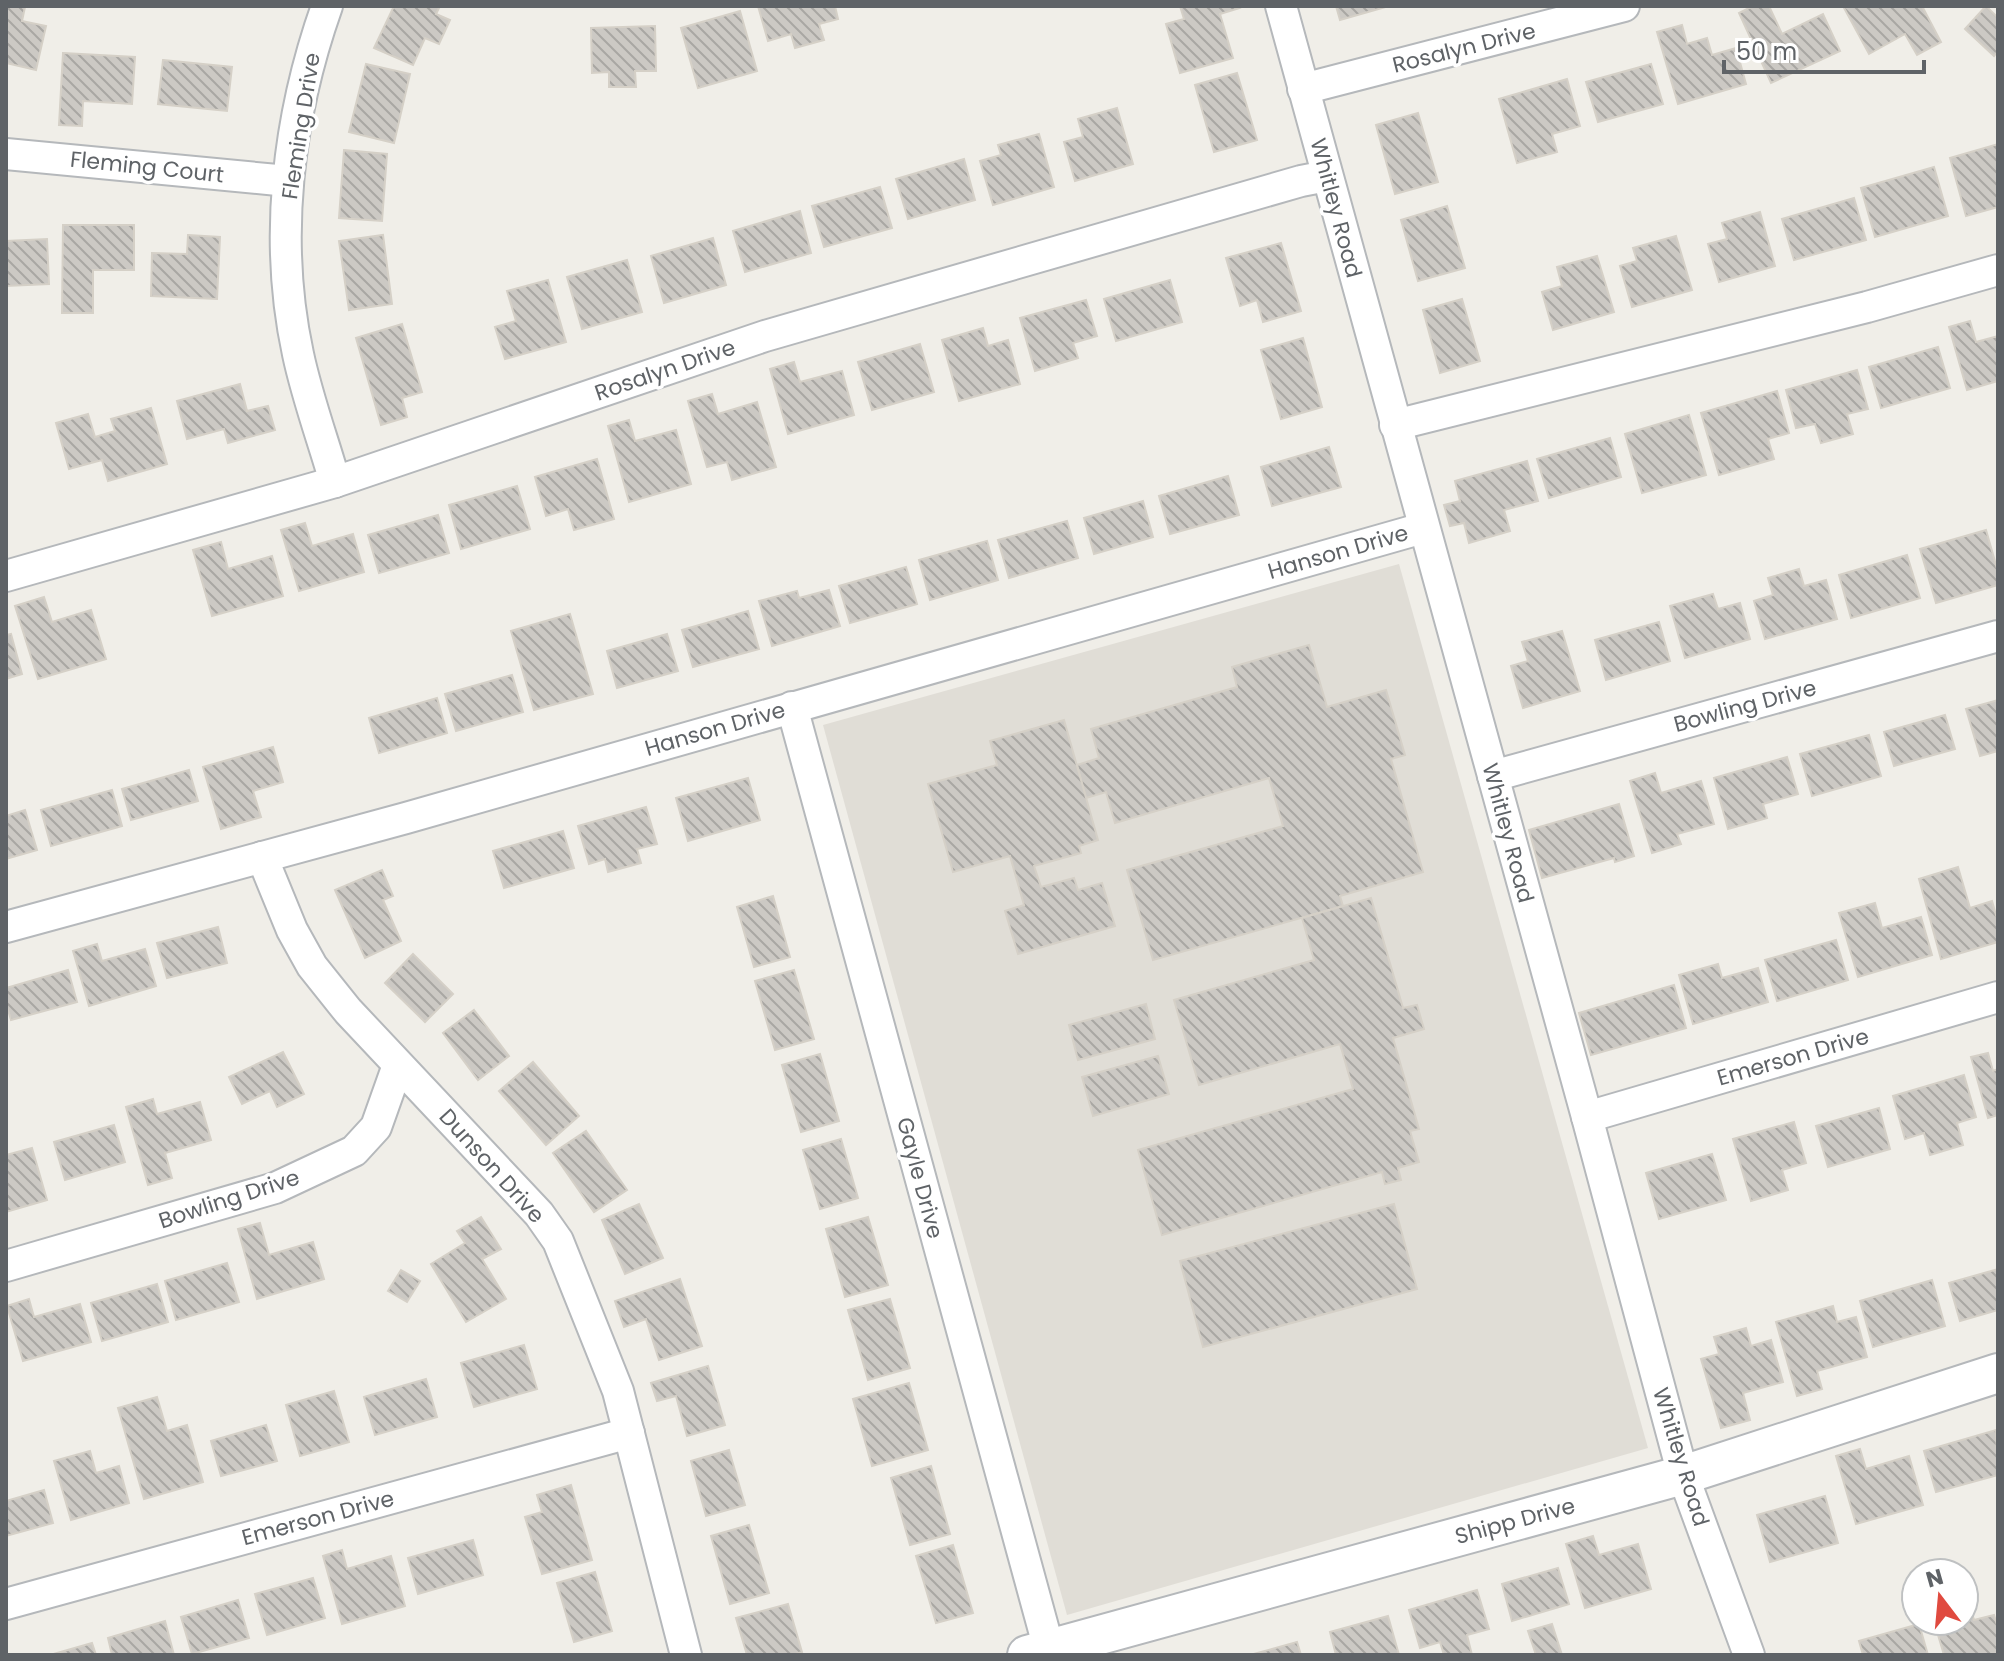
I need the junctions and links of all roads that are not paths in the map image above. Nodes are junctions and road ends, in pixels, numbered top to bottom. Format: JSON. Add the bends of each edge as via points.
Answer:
{"nodes":[{"id":1,"x":327,"y":6,"type":"edge"},
{"id":2,"x":1281,"y":6,"type":"edge"},
{"id":3,"x":1624,"y":6,"type":"edge"},
{"id":4,"x":1303,"y":89,"type":"junction"},
{"id":5,"x":6,"y":154,"type":"edge"},
{"id":6,"x":1327,"y":176,"type":"junction"},
{"id":7,"x":288,"y":181,"type":"junction"},
{"id":8,"x":1998,"y":270,"type":"edge"},
{"id":9,"x":1395,"y":425,"type":"junction"},
{"id":10,"x":335,"y":482,"type":"junction"},
{"id":11,"x":1423,"y":528,"type":"junction"},
{"id":12,"x":6,"y":576,"type":"edge"},
{"id":13,"x":1998,"y":636,"type":"edge"},
{"id":14,"x":792,"y":707,"type":"junction"},
{"id":15,"x":1493,"y":776,"type":"junction"},
{"id":16,"x":262,"y":857,"type":"junction"},
{"id":17,"x":6,"y":927,"type":"edge"},
{"id":18,"x":1998,"y":997,"type":"edge"},
{"id":19,"x":398,"y":1065,"type":"junction"},
{"id":20,"x":1587,"y":1117,"type":"junction"},
{"id":21,"x":6,"y":1266,"type":"edge"},
{"id":22,"x":1998,"y":1373,"type":"edge"},
{"id":23,"x":629,"y":1433,"type":"junction"},
{"id":24,"x":1683,"y":1475,"type":"junction"},
{"id":25,"x":6,"y":1604,"type":"edge"},
{"id":26,"x":1038,"y":1652,"type":"edge"},
{"id":27,"x":686,"y":1655,"type":"edge"},
{"id":28,"x":1749,"y":1655,"type":"edge"}],
"edges":[{"from":1,"to":7,"type":"street","name":"Fleming Drive","via":[[308,61]]},
{"from":2,"to":4,"type":"street","name":"Whitley Road"},
{"from":3,"to":4,"type":"street","name":"Rosalyn Drive"},
{"from":4,"to":6,"type":"street","name":"Whitley Road"},
{"from":5,"to":7,"type":"street","name":"Fleming Court"},
{"from":6,"to":9,"type":"street","name":"Whitley Road"},
{"from":6,"to":10,"type":"street","name":"Rosalyn Drive","via":[[765,336]]},
{"from":7,"to":10,"type":"street","name":"Fleming Drive","via":[[286,264],[298,353]]},
{"from":8,"to":9,"type":"street"},
{"from":9,"to":11,"type":"street","name":"Whitley Road"},
{"from":10,"to":12,"type":"street","name":"Rosalyn Drive"},
{"from":11,"to":14,"type":"street","name":"Hanson Drive"},
{"from":11,"to":15,"type":"street","name":"Whitley Road"},
{"from":13,"to":15,"type":"street","name":"Bowling Drive"},
{"from":14,"to":16,"type":"street","name":"Hanson Drive"},
{"from":14,"to":26,"type":"street","name":"Gayle Drive"},
{"from":15,"to":20,"type":"street","name":"Whitley Road"},
{"from":16,"to":17,"type":"street","name":"Hanson Drive"},
{"from":16,"to":19,"type":"street","name":"Dunson Drive","via":[[312,966]]},
{"from":18,"to":20,"type":"street","name":"Emerson Drive"},
{"from":19,"to":21,"type":"street","name":"Bowling Drive","via":[[376,1127],[354,1151],[275,1188]]},
{"from":19,"to":23,"type":"street","name":"Dunson Drive","via":[[539,1214],[558,1241],[618,1391]]},
{"from":20,"to":24,"type":"street","name":"Whitley Road"},
{"from":22,"to":24,"type":"street","name":"Shipp Drive"},
{"from":23,"to":25,"type":"street","name":"Emerson Drive"},
{"from":23,"to":27,"type":"street","name":"Dunson Drive"},
{"from":24,"to":26,"type":"street","name":"Shipp Drive"},
{"from":24,"to":28,"type":"street","name":"Whitley Road"}]}
